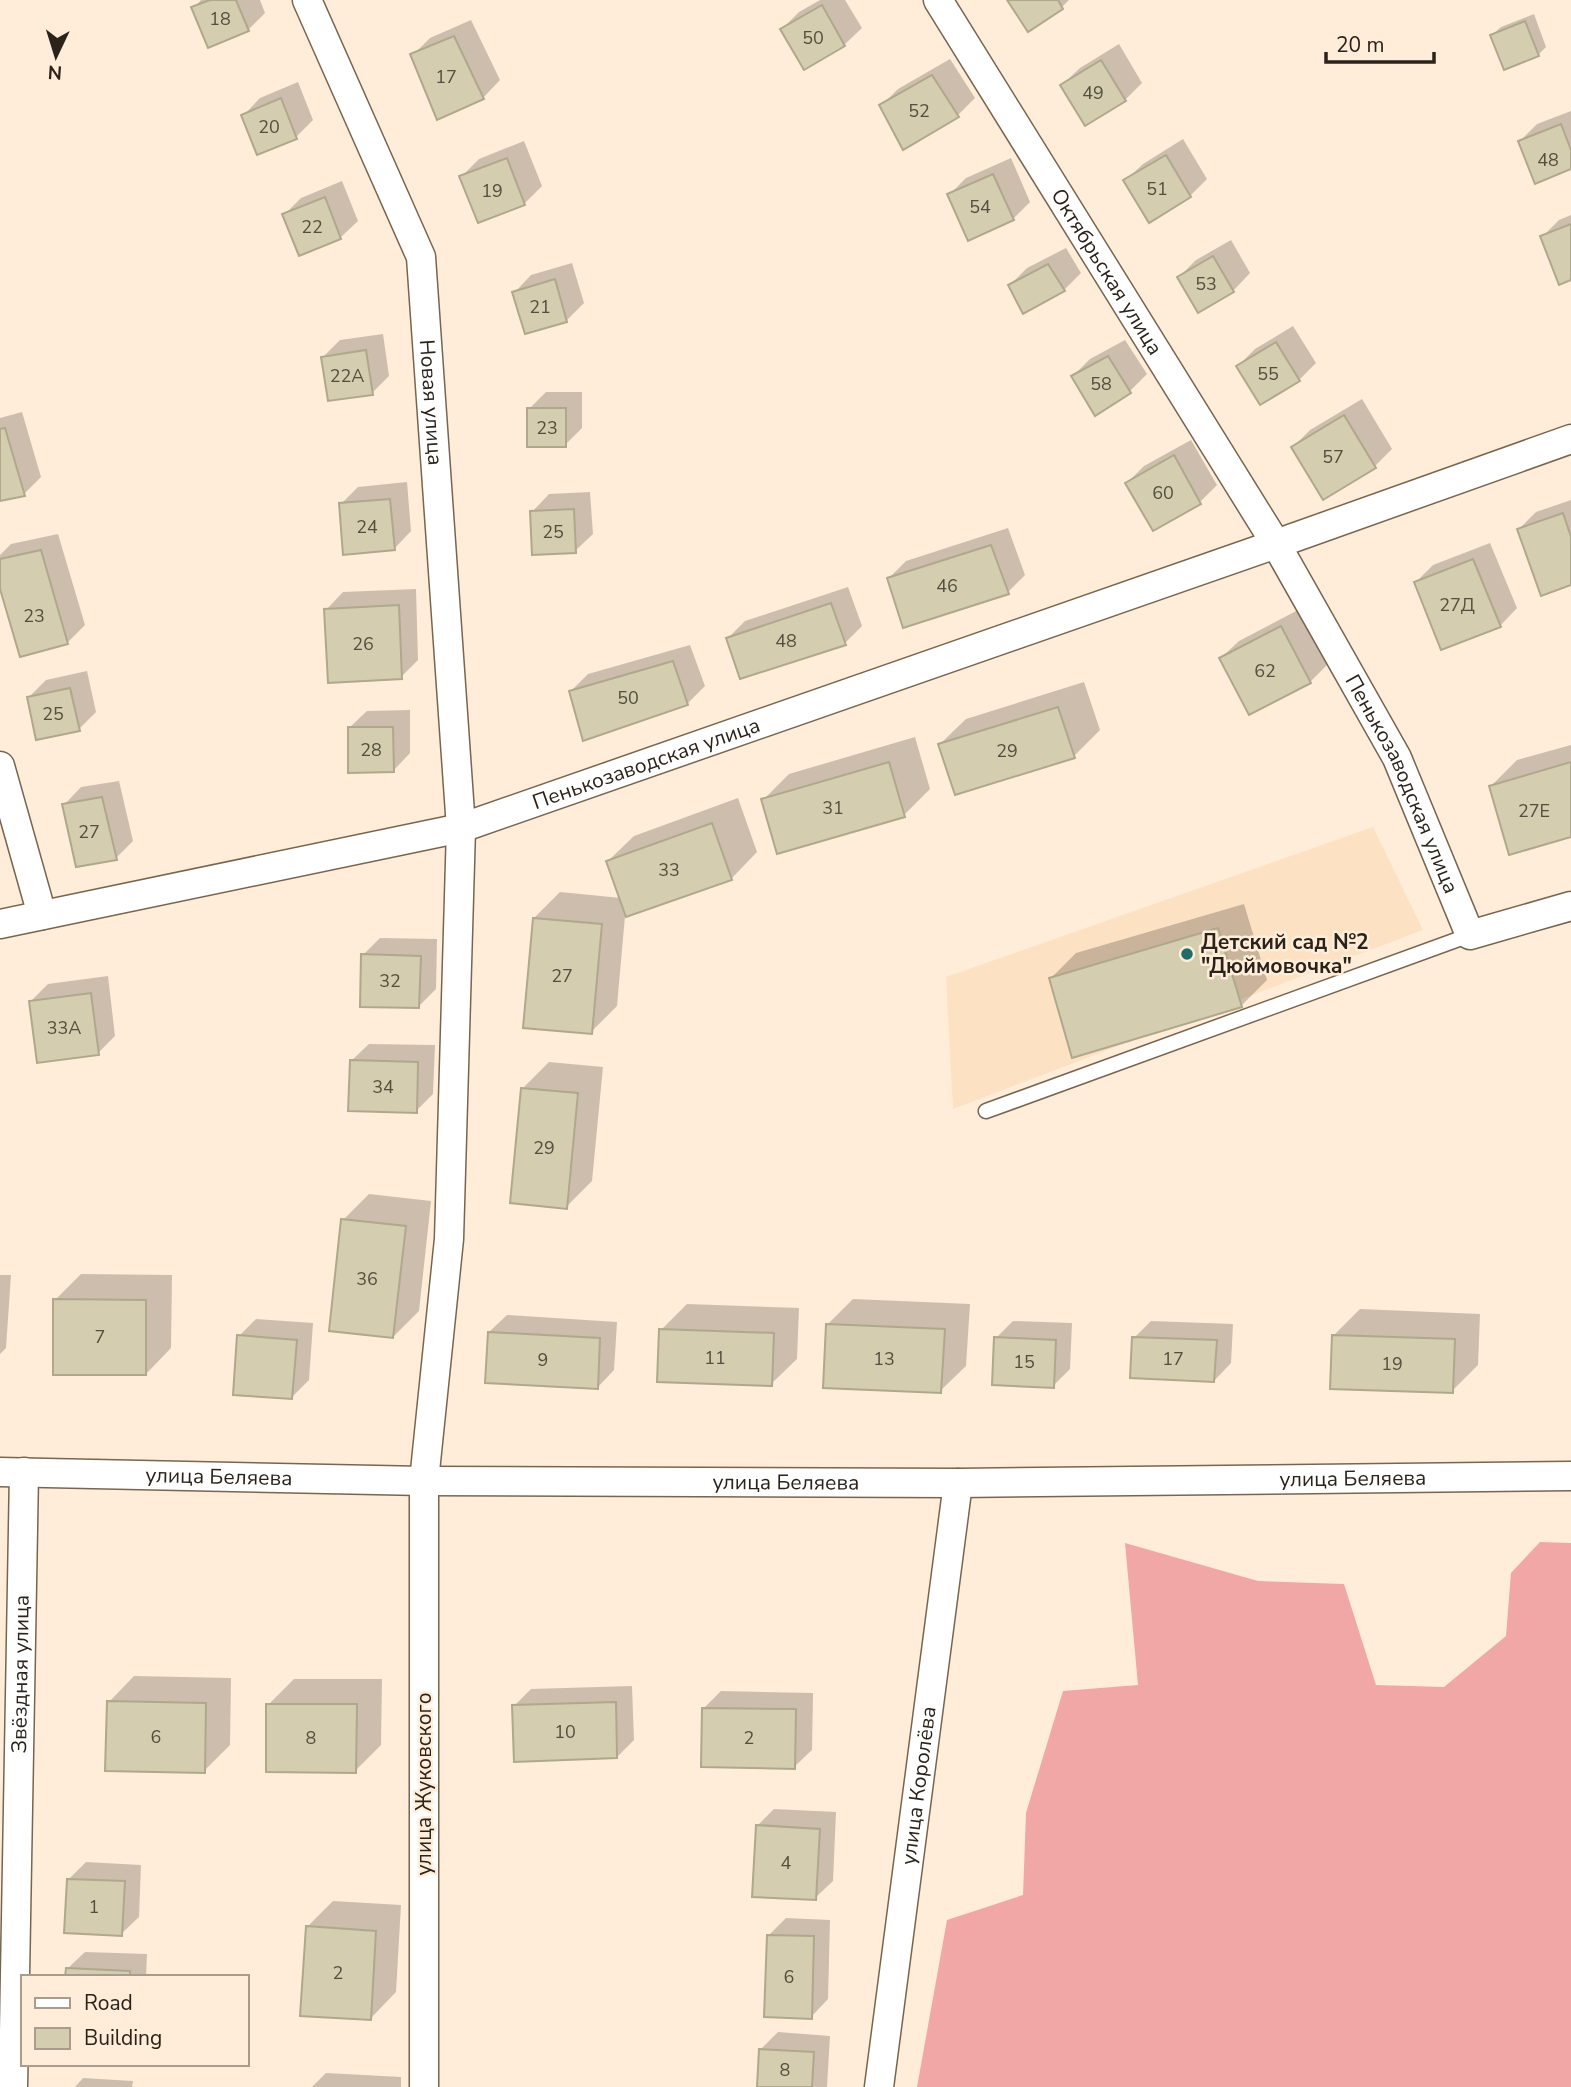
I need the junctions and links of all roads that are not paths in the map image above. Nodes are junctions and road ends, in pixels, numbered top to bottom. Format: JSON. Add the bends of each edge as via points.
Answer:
{"nodes":[{"id":1,"x":307,"y":0,"type":"edge"},
{"id":2,"x":938,"y":0,"type":"edge"},
{"id":3,"x":1571,"y":439,"type":"edge"},
{"id":4,"x":1276,"y":544,"type":"junction"},
{"id":5,"x":0,"y":766,"type":"edge"},
{"id":6,"x":461,"y":828,"type":"junction"},
{"id":7,"x":1571,"y":906,"type":"edge"},
{"id":8,"x":42,"y":915,"type":"junction"},
{"id":9,"x":0,"y":924,"type":"edge"},
{"id":10,"x":1470,"y":935,"type":"junction"},
{"id":11,"x":986,"y":1111,"type":"dead end"},
{"id":12,"x":12,"y":1472,"type":"edge"},
{"id":13,"x":1571,"y":1476,"type":"edge"},
{"id":14,"x":424,"y":1481,"type":"junction"},
{"id":15,"x":958,"y":1483,"type":"junction"},
{"id":16,"x":13,"y":2087,"type":"edge"},
{"id":17,"x":424,"y":2087,"type":"edge"},
{"id":18,"x":879,"y":2087,"type":"edge"}],
"edges":[{"from":1,"to":6,"type":"street","name":"Новая улица","via":[[421,257]]},
{"from":2,"to":4,"type":"street","name":"Октябрьская улица"},
{"from":3,"to":4,"type":"street","name":"Пенькозаводская улица"},
{"from":4,"to":6,"type":"street","name":"Пенькозаводская улица"},
{"from":4,"to":10,"type":"street","name":"Пенькозаводская улица","via":[[1397,758]]},
{"from":5,"to":8,"type":"street"},
{"from":6,"to":8,"type":"street","name":"Пенькозаводская улица"},
{"from":6,"to":14,"type":"street","name":"Новая улица","via":[[449,1239]]},
{"from":7,"to":10,"type":"street"},
{"from":8,"to":9,"type":"street","name":"Пенькозаводская улица"},
{"from":10,"to":11,"type":"lane"},
{"from":12,"to":14,"type":"street","name":"улица Беляева"},
{"from":12,"to":16,"type":"street","name":"Звёздная улица"},
{"from":13,"to":15,"type":"street","name":"улица Беляева"},
{"from":14,"to":15,"type":"street","name":"улица Беляева"},
{"from":14,"to":17,"type":"street","name":"улица Жуковского"},
{"from":15,"to":18,"type":"street","name":"улица Королёва"}]}
